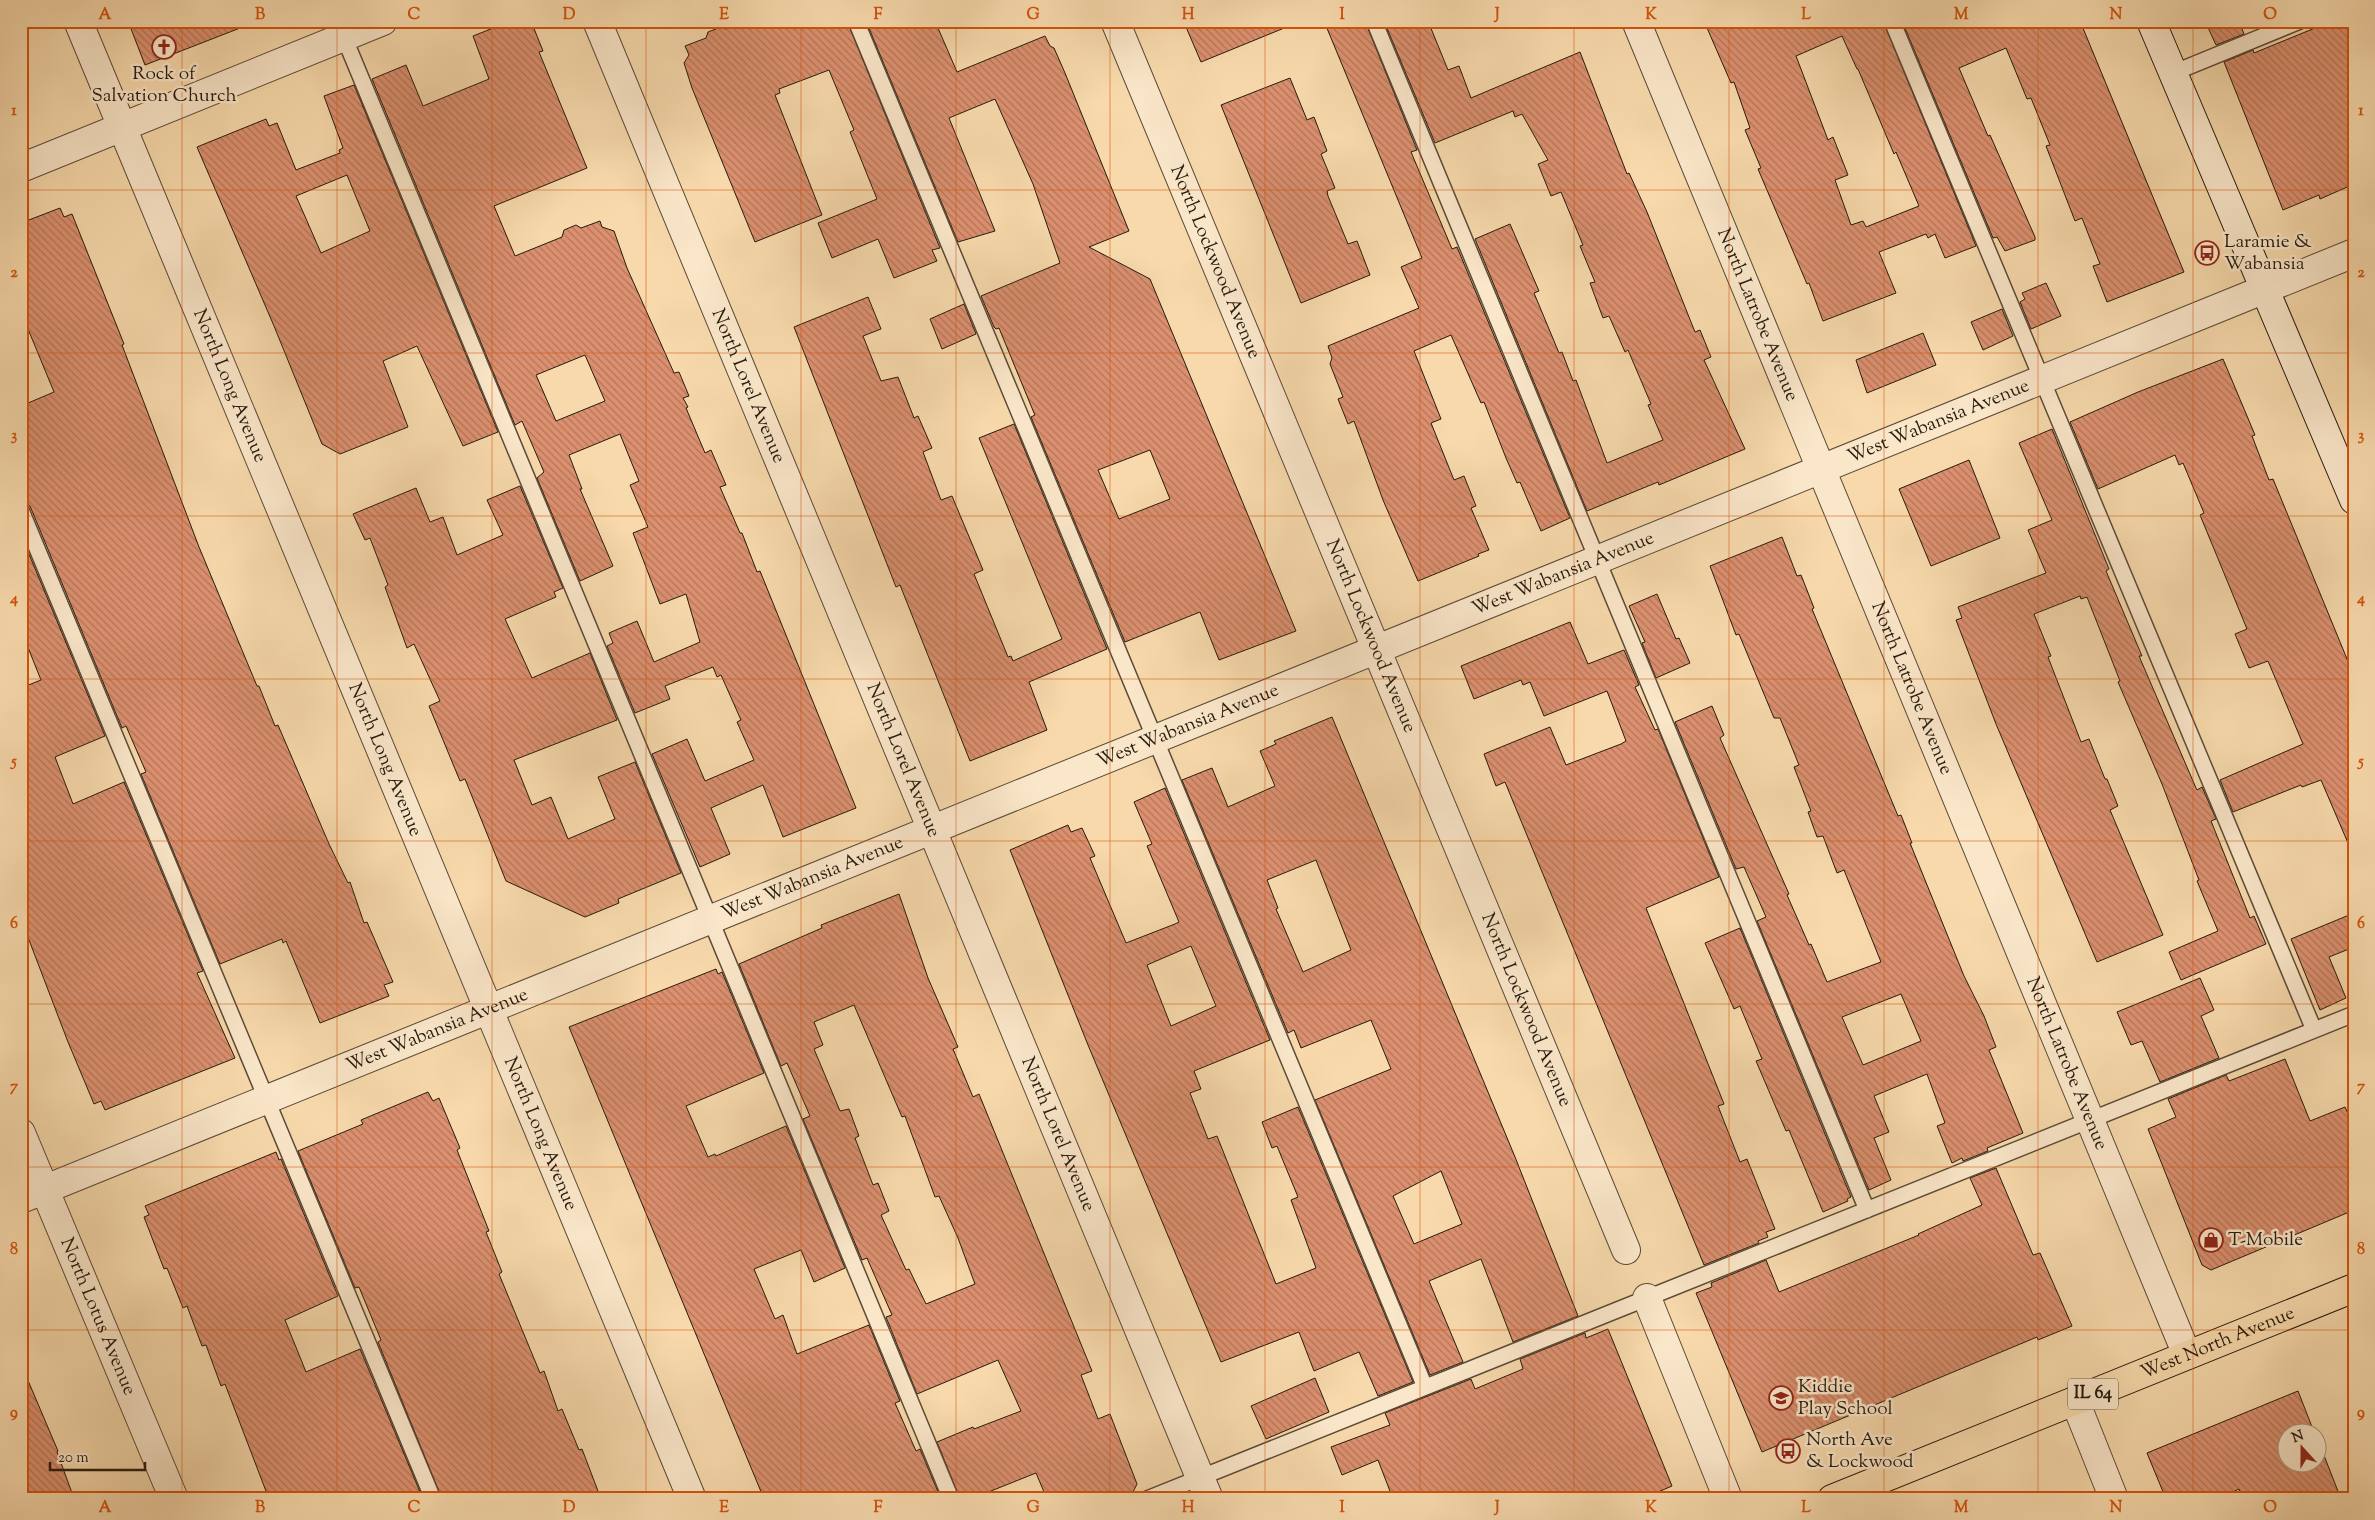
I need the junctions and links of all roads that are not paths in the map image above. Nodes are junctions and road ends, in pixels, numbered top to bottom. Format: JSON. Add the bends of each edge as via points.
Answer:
{"nodes":[{"id":1,"x":78,"y":21,"type":"edge"},
{"id":2,"x":383,"y":21,"type":"edge"},
{"id":3,"x":597,"y":21,"type":"edge"},
{"id":4,"x":856,"y":21,"type":"edge"},
{"id":5,"x":1116,"y":21,"type":"edge"},
{"id":6,"x":1374,"y":21,"type":"edge"},
{"id":7,"x":1636,"y":21,"type":"edge"},
{"id":8,"x":1892,"y":21,"type":"edge"},
{"id":9,"x":2151,"y":21,"type":"edge"},
{"id":10,"x":2300,"y":21,"type":"edge"},
{"id":11,"x":344,"y":37,"type":"junction"},
{"id":12,"x":2173,"y":73,"type":"junction"},
{"id":13,"x":122,"y":127,"type":"junction"},
{"id":14,"x":21,"y":168,"type":"edge"},
{"id":15,"x":2354,"y":253,"type":"edge"},
{"id":16,"x":2266,"y":288,"type":"junction"},
{"id":17,"x":2040,"y":380,"type":"junction"},
{"id":18,"x":1821,"y":469,"type":"junction"},
{"id":19,"x":2354,"y":500,"type":"edge"},
{"id":20,"x":21,"y":510,"type":"edge"},
{"id":21,"x":1598,"y":559,"type":"junction"},
{"id":22,"x":1378,"y":649,"type":"junction"},
{"id":23,"x":1154,"y":740,"type":"junction"},
{"id":24,"x":932,"y":830,"type":"junction"},
{"id":25,"x":710,"y":920,"type":"junction"},
{"id":26,"x":487,"y":1010,"type":"junction"},
{"id":27,"x":2354,"y":1014,"type":"edge"},
{"id":28,"x":2314,"y":1030,"type":"junction"},
{"id":29,"x":267,"y":1099,"type":"junction"},
{"id":30,"x":2090,"y":1120,"type":"junction"},
{"id":31,"x":21,"y":1133,"type":"edge"},
{"id":32,"x":33,"y":1194,"type":"edge"},
{"id":33,"x":1867,"y":1210,"type":"junction"},
{"id":34,"x":1626,"y":1250,"type":"dead end"},
{"id":35,"x":2354,"y":1288,"type":"edge"},
{"id":36,"x":1647,"y":1298,"type":"junction"},
{"id":37,"x":2188,"y":1355,"type":"junction"},
{"id":38,"x":1425,"y":1388,"type":"junction"},
{"id":39,"x":2075,"y":1401,"type":"junction"},
{"id":40,"x":1204,"y":1488,"type":"edge"},
{"id":41,"x":174,"y":1499,"type":"edge"},
{"id":42,"x":433,"y":1499,"type":"edge"},
{"id":43,"x":692,"y":1499,"type":"edge"},
{"id":44,"x":951,"y":1499,"type":"edge"},
{"id":45,"x":1147,"y":1499,"type":"edge"},
{"id":46,"x":1728,"y":1499,"type":"edge"},
{"id":47,"x":1832,"y":1499,"type":"edge"},
{"id":48,"x":2114,"y":1499,"type":"edge"}],
"edges":[{"from":1,"to":13,"type":"street","name":"North Long Avenue"},
{"from":2,"to":11,"type":"street"},
{"from":3,"to":24,"type":"street","name":"North Lorel Avenue"},
{"from":4,"to":23,"type":"lane"},
{"from":5,"to":22,"type":"street","name":"North Lockwood Avenue"},
{"from":6,"to":21,"type":"lane"},
{"from":7,"to":18,"type":"street","name":"North Latrobe Avenue"},
{"from":8,"to":17,"type":"lane"},
{"from":9,"to":12,"type":"street"},
{"from":10,"to":12,"type":"lane"},
{"from":11,"to":13,"type":"street"},
{"from":11,"to":25,"type":"lane"},
{"from":12,"to":16,"type":"street"},
{"from":13,"to":14,"type":"street"},
{"from":13,"to":26,"type":"street","name":"North Long Avenue"},
{"from":15,"to":16,"type":"street","name":"West Wabansia Avenue"},
{"from":16,"to":17,"type":"street","name":"West Wabansia Avenue"},
{"from":16,"to":19,"type":"street"},
{"from":17,"to":18,"type":"street","name":"West Wabansia Avenue"},
{"from":17,"to":28,"type":"lane"},
{"from":18,"to":21,"type":"street","name":"West Wabansia Avenue"},
{"from":18,"to":30,"type":"street","name":"North Latrobe Avenue"},
{"from":20,"to":29,"type":"lane"},
{"from":21,"to":22,"type":"street","name":"West Wabansia Avenue"},
{"from":21,"to":33,"type":"lane"},
{"from":22,"to":23,"type":"street","name":"West Wabansia Avenue"},
{"from":22,"to":34,"type":"street","name":"North Lockwood Avenue"},
{"from":23,"to":24,"type":"street","name":"West Wabansia Avenue"},
{"from":23,"to":38,"type":"lane"},
{"from":24,"to":25,"type":"street","name":"West Wabansia Avenue"},
{"from":24,"to":40,"type":"street","name":"North Lorel Avenue"},
{"from":25,"to":26,"type":"street","name":"West Wabansia Avenue"},
{"from":25,"to":44,"type":"lane"},
{"from":26,"to":29,"type":"street","name":"West Wabansia Avenue"},
{"from":26,"to":43,"type":"street","name":"North Long Avenue"},
{"from":27,"to":28,"type":"lane"},
{"from":28,"to":30,"type":"lane"},
{"from":29,"to":32,"type":"street","name":"West Wabansia Avenue"},
{"from":29,"to":42,"type":"lane"},
{"from":30,"to":33,"type":"lane"},
{"from":30,"to":37,"type":"street","name":"North Latrobe Avenue"},
{"from":31,"to":32,"type":"street","name":"North Lotus Avenue"},
{"from":32,"to":41,"type":"street","name":"North Lotus Avenue"},
{"from":33,"to":36,"type":"lane"},
{"from":35,"to":37,"type":"main road","name":"West North Avenue","number":"IL 64"},
{"from":36,"to":38,"type":"lane"},
{"from":36,"to":46,"type":"street"},
{"from":37,"to":39,"type":"main road","name":"West North Avenue","number":"IL 64"},
{"from":38,"to":40,"type":"lane"},
{"from":39,"to":47,"type":"main road","name":"West North Avenue","number":"IL 64"},
{"from":39,"to":48,"type":"street"},
{"from":40,"to":45,"type":"lane"}]}
